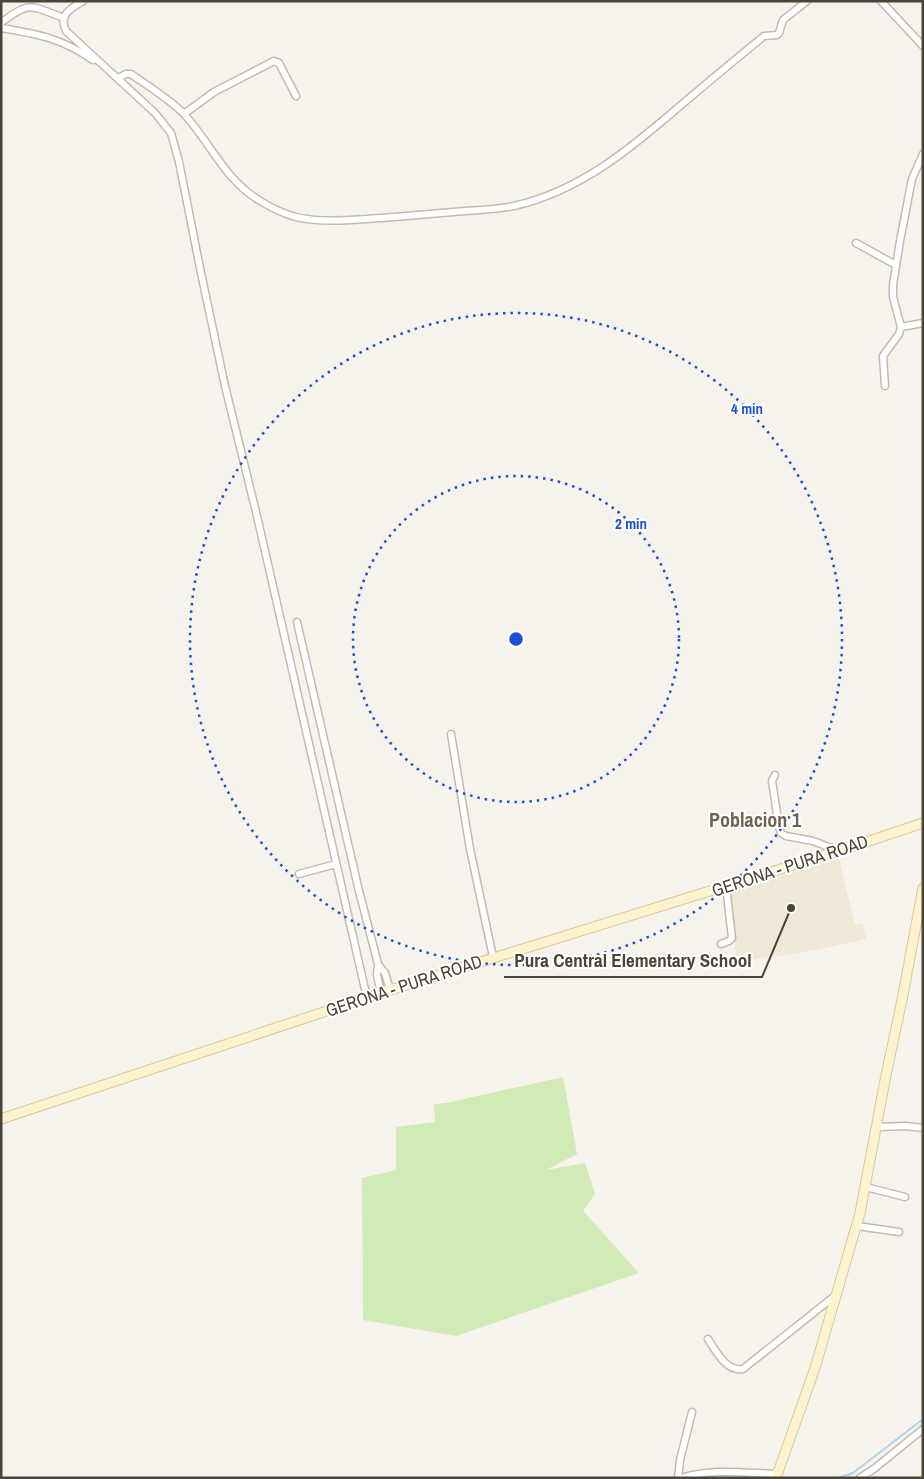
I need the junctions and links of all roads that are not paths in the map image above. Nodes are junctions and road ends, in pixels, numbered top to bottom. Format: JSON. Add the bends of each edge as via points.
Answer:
{"nodes":[{"id":1,"x":83,"y":1,"type":"edge"},
{"id":2,"x":807,"y":1,"type":"edge"},
{"id":3,"x":881,"y":1,"type":"edge"},
{"id":4,"x":64,"y":18,"type":"junction"},
{"id":5,"x":1,"y":24,"type":"edge"},
{"id":6,"x":1,"y":28,"type":"edge"},
{"id":7,"x":923,"y":46,"type":"edge"},
{"id":8,"x":106,"y":66,"type":"junction"},
{"id":9,"x":118,"y":78,"type":"junction"},
{"id":10,"x":296,"y":96,"type":"dead end"},
{"id":11,"x":184,"y":114,"type":"junction"},
{"id":12,"x":923,"y":154,"type":"edge"},
{"id":13,"x":856,"y":243,"type":"dead end"},
{"id":14,"x":896,"y":265,"type":"junction"},
{"id":15,"x":923,"y":323,"type":"edge"},
{"id":16,"x":901,"y":326,"type":"junction"},
{"id":17,"x":885,"y":386,"type":"dead end"},
{"id":18,"x":297,"y":622,"type":"dead end"},
{"id":19,"x":451,"y":734,"type":"dead end"},
{"id":20,"x":774,"y":775,"type":"dead end"},
{"id":21,"x":923,"y":823,"type":"edge"},
{"id":22,"x":839,"y":851,"type":"junction"},
{"id":23,"x":336,"y":864,"type":"junction"},
{"id":24,"x":299,"y":874,"type":"dead end"},
{"id":25,"x":726,"y":886,"type":"junction"},
{"id":26,"x":923,"y":888,"type":"edge"},
{"id":27,"x":721,"y":944,"type":"dead end"},
{"id":28,"x":493,"y":957,"type":"junction"},
{"id":29,"x":386,"y":992,"type":"junction"},
{"id":30,"x":367,"y":998,"type":"junction"},
{"id":31,"x":1,"y":1120,"type":"edge"},
{"id":32,"x":877,"y":1126,"type":"junction"},
{"id":33,"x":923,"y":1128,"type":"edge"},
{"id":34,"x":866,"y":1188,"type":"junction"},
{"id":35,"x":905,"y":1197,"type":"dead end"},
{"id":36,"x":857,"y":1226,"type":"junction"},
{"id":37,"x":898,"y":1232,"type":"dead end"},
{"id":38,"x":837,"y":1294,"type":"junction"},
{"id":39,"x":708,"y":1339,"type":"dead end"},
{"id":40,"x":692,"y":1412,"type":"dead end"},
{"id":41,"x":923,"y":1430,"type":"edge"},
{"id":42,"x":777,"y":1476,"type":"edge"},
{"id":43,"x":680,"y":1478,"type":"edge"},
{"id":44,"x":860,"y":1478,"type":"edge"}],
"edges":[{"from":1,"to":4,"type":"street","via":[[69,10]]},
{"from":2,"to":11,"type":"street","via":[[783,20],[777,35],[764,36],[603,168],[536,200],[498,209],[360,219],[298,218],[280,212],[243,190]]},
{"from":3,"to":7,"type":"street"},
{"from":4,"to":5,"type":"street","via":[[33,3],[23,4]]},
{"from":4,"to":8,"type":"street","via":[[66,30]]},
{"from":6,"to":8,"type":"street","via":[[53,38]]},
{"from":8,"to":9,"type":"street"},
{"from":9,"to":11,"type":"street","via":[[131,74]]},
{"from":9,"to":23,"type":"street","via":[[171,133],[225,386]]},
{"from":10,"to":11,"type":"street","via":[[279,63],[274,61],[214,92]]},
{"from":12,"to":14,"type":"street","via":[[912,179]]},
{"from":13,"to":14,"type":"street"},
{"from":14,"to":16,"type":"street","via":[[893,297]]},
{"from":15,"to":16,"type":"street"},
{"from":16,"to":17,"type":"street","via":[[883,356]]},
{"from":18,"to":29,"type":"street","via":[[359,891],[378,964],[385,973]]},
{"from":19,"to":28,"type":"street","via":[[470,849]]},
{"from":20,"to":22,"type":"street","via":[[772,781],[781,833],[812,840]]},
{"from":21,"to":22,"type":"main road","name":"GERONA - PURA ROAD"},
{"from":22,"to":25,"type":"main road","name":"GERONA - PURA ROAD"},
{"from":23,"to":24,"type":"street"},
{"from":23,"to":30,"type":"street"},
{"from":25,"to":27,"type":"street","via":[[732,938]]},
{"from":25,"to":28,"type":"main road","name":"GERONA - PURA ROAD"},
{"from":26,"to":32,"type":"main road"},
{"from":28,"to":29,"type":"main road","name":"GERONA - PURA ROAD"},
{"from":29,"to":30,"type":"main road","name":"GERONA - PURA ROAD"},
{"from":30,"to":31,"type":"main road","name":"GERONA - PURA ROAD"},
{"from":32,"to":33,"type":"street"},
{"from":32,"to":34,"type":"main road"},
{"from":34,"to":35,"type":"street"},
{"from":34,"to":36,"type":"main road"},
{"from":36,"to":37,"type":"street"},
{"from":36,"to":38,"type":"main road"},
{"from":38,"to":39,"type":"street","via":[[743,1369],[738,1370],[726,1363]]},
{"from":38,"to":42,"type":"main road"},
{"from":40,"to":43,"type":"street","via":[[680,1460]]},
{"from":41,"to":44,"type":"street"},
{"from":42,"to":43,"type":"street","via":[[717,1472]]}]}
